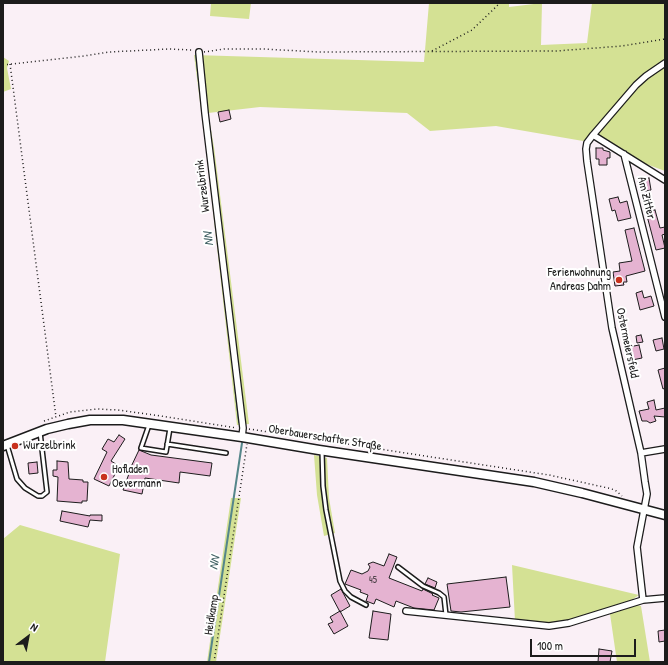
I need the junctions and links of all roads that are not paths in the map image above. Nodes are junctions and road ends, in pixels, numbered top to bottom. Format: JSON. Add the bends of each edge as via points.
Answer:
{"nodes":[{"id":1,"x":199,"y":52,"type":"road end"},
{"id":2,"x":665,"y":63,"type":"edge"},
{"id":3,"x":593,"y":135,"type":"junction"},
{"id":4,"x":624,"y":154,"type":"junction"},
{"id":5,"x":665,"y":180,"type":"edge"},
{"id":6,"x":665,"y":317,"type":"edge"},
{"id":7,"x":150,"y":424,"type":"junction"},
{"id":8,"x":170,"y":426,"type":"junction"},
{"id":9,"x":40,"y":432,"type":"junction"},
{"id":10,"x":245,"y":437,"type":"junction"},
{"id":11,"x":167,"y":444,"type":"junction"},
{"id":12,"x":5,"y":446,"type":"edge"},
{"id":13,"x":665,"y":449,"type":"edge"},
{"id":14,"x":322,"y":450,"type":"junction"},
{"id":15,"x":226,"y":453,"type":"dead end"},
{"id":16,"x":641,"y":453,"type":"junction"},
{"id":17,"x":644,"y":509,"type":"junction"},
{"id":18,"x":665,"y":515,"type":"edge"},
{"id":19,"x":398,"y":567,"type":"dead end"},
{"id":20,"x":665,"y":598,"type":"edge"},
{"id":21,"x":643,"y":600,"type":"junction"},
{"id":22,"x":366,"y":605,"type":"dead end"},
{"id":23,"x":406,"y":611,"type":"dead end"},
{"id":24,"x":446,"y":615,"type":"junction"}],
"edges":[{"from":1,"to":10,"type":"street","name":"Wurzelbrink"},
{"from":2,"to":3,"type":"street","via":[[636,85]]},
{"from":3,"to":4,"type":"street","name":"Am Zitter"},
{"from":3,"to":16,"type":"street","name":"Ostermeiersfeld","via":[[587,143],[587,162],[606,297]]},
{"from":4,"to":5,"type":"street","name":"Am Zitter"},
{"from":4,"to":6,"type":"street","name":"Am Zitter"},
{"from":7,"to":8,"type":"main road","name":"Oberbauerschafter Straße"},
{"from":7,"to":9,"type":"main road","name":"Oberbauerschafter Straße","via":[[123,420],[90,420]]},
{"from":7,"to":11,"type":"lane","via":[[141,448],[166,452]]},
{"from":8,"to":10,"type":"main road","name":"Oberbauerschafter Straße"},
{"from":8,"to":11,"type":"lane"},
{"from":9,"to":12,"type":"main road","name":"Oberbauerschafter Straße"},
{"from":9,"to":12,"type":"lane","via":[[47,492],[42,496],[25,488],[17,479]]},
{"from":10,"to":14,"type":"main road","name":"Oberbauerschafter Straße"},
{"from":11,"to":15,"type":"lane"},
{"from":13,"to":16,"type":"street"},
{"from":14,"to":17,"type":"main road","name":"Oberbauerschafter Straße","via":[[534,482]]},
{"from":14,"to":22,"type":"lane","via":[[326,510],[340,581],[351,597]]},
{"from":16,"to":17,"type":"street","name":"Ostermeiersfeld","via":[[647,494]]},
{"from":17,"to":18,"type":"main road","name":"Oberbauerschafter Straße"},
{"from":17,"to":21,"type":"street","via":[[637,547]]},
{"from":19,"to":24,"type":"lane","via":[[423,586],[444,597]]},
{"from":20,"to":21,"type":"street"},
{"from":21,"to":24,"type":"street","via":[[569,623],[549,626]]},
{"from":23,"to":24,"type":"street"}]}
